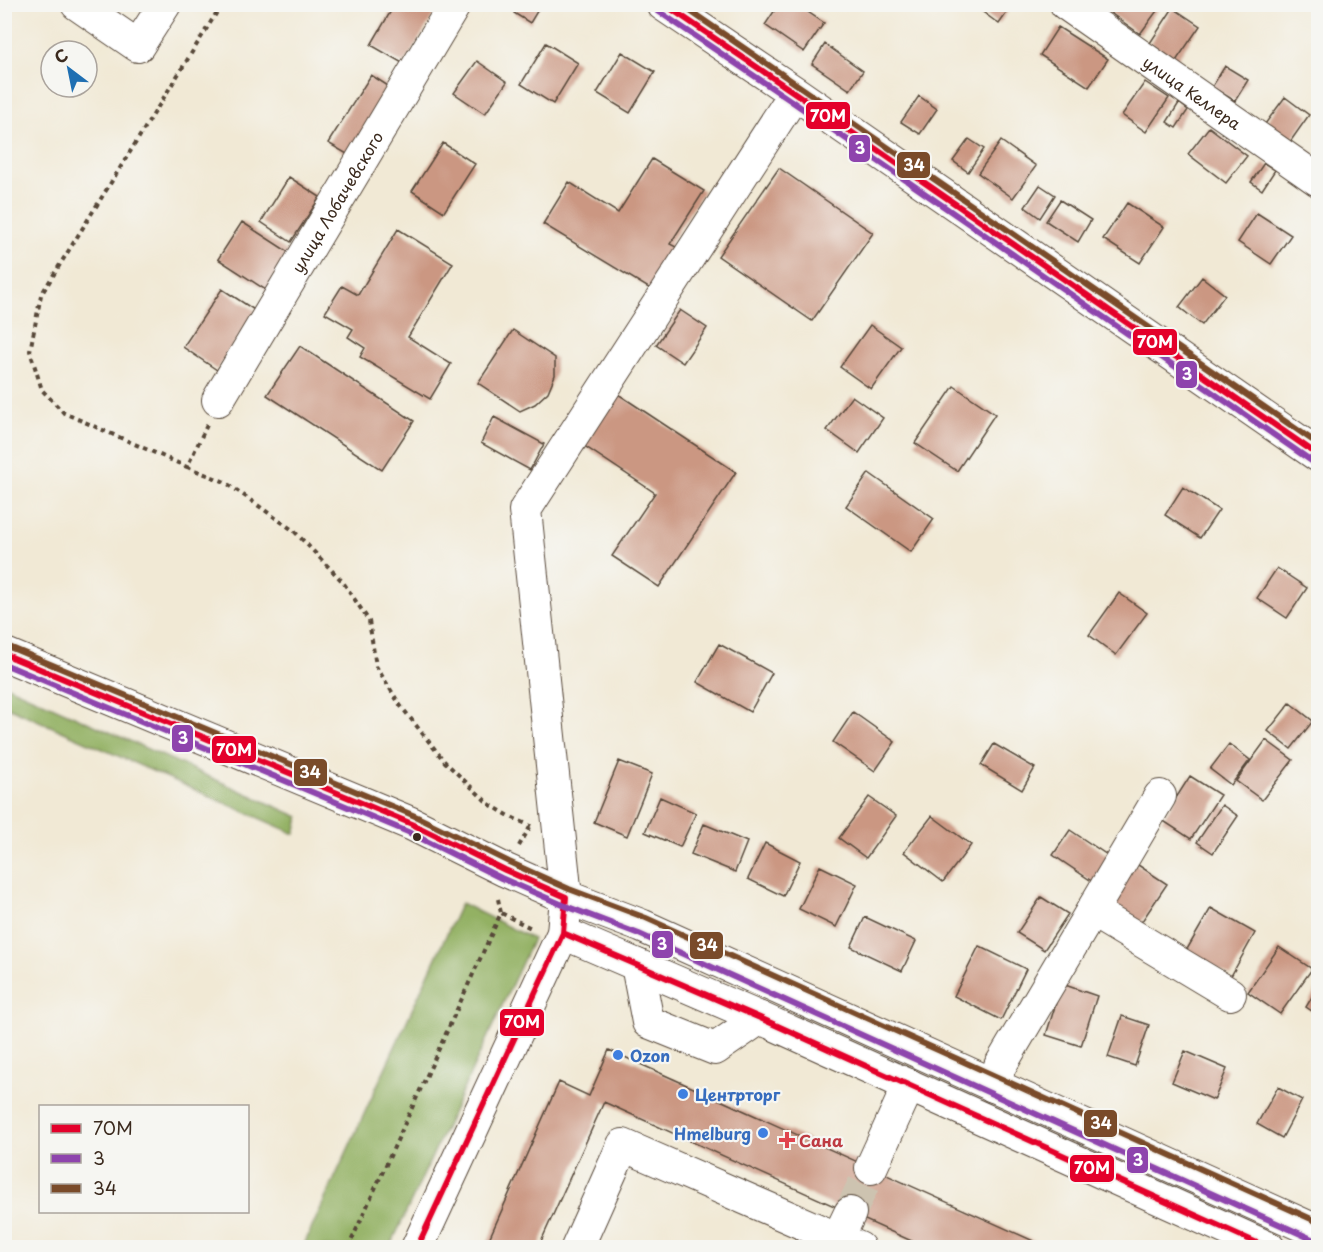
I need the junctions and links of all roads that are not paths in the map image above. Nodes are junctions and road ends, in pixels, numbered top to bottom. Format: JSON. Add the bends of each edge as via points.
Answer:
{"nodes":[{"id":1,"x":77,"y":4,"type":"edge"},
{"id":2,"x":165,"y":4,"type":"edge"},
{"id":3,"x":455,"y":4,"type":"edge"},
{"id":4,"x":663,"y":4,"type":"edge"},
{"id":5,"x":1066,"y":4,"type":"edge"},
{"id":6,"x":795,"y":93,"type":"junction"},
{"id":7,"x":1318,"y":180,"type":"edge"},
{"id":8,"x":218,"y":400,"type":"road end"},
{"id":9,"x":1318,"y":455,"type":"edge"},
{"id":10,"x":4,"y":654,"type":"edge"},
{"id":11,"x":1160,"y":796,"type":"dead end"},
{"id":12,"x":566,"y":897,"type":"junction"},
{"id":13,"x":1092,"y":911,"type":"junction"},
{"id":14,"x":561,"y":937,"type":"junction"},
{"id":15,"x":637,"y":965,"type":"junction"},
{"id":16,"x":1230,"y":994,"type":"dead end"},
{"id":17,"x":760,"y":1018,"type":"junction"},
{"id":18,"x":909,"y":1086,"type":"junction"},
{"id":19,"x":993,"y":1086,"type":"junction"},
{"id":20,"x":871,"y":1168,"type":"tunnel mouth"},
{"id":21,"x":1318,"y":1232,"type":"edge"},
{"id":22,"x":849,"y":1233,"type":"edge"},
{"id":23,"x":417,"y":1248,"type":"edge"},
{"id":24,"x":577,"y":1248,"type":"edge"},
{"id":25,"x":1269,"y":1248,"type":"edge"}],
"edges":[{"from":1,"to":2,"type":"street","via":[[138,46]]},
{"from":3,"to":8,"type":"street","name":"улица Лобачевского"},
{"from":4,"to":6,"type":"main road"},
{"from":5,"to":7,"type":"street","name":"улица Келлера"},
{"from":6,"to":9,"type":"main road"},
{"from":6,"to":12,"type":"street","via":[[525,510]]},
{"from":10,"to":12,"type":"main road","via":[[412,824]]},
{"from":11,"to":13,"type":"street"},
{"from":12,"to":14,"type":"street"},
{"from":12,"to":19,"type":"main road","via":[[642,926]]},
{"from":13,"to":16,"type":"street"},
{"from":13,"to":19,"type":"street","via":[[1000,1066]]},
{"from":14,"to":15,"type":"street"},
{"from":14,"to":23,"type":"street"},
{"from":15,"to":17,"type":"street"},
{"from":15,"to":17,"type":"street","via":[[648,1022],[715,1049]]},
{"from":17,"to":18,"type":"street"},
{"from":18,"to":20,"type":"street"},
{"from":18,"to":25,"type":"street"},
{"from":19,"to":21,"type":"main road"},
{"from":22,"to":24,"type":"street","via":[[623,1145]]}]}
